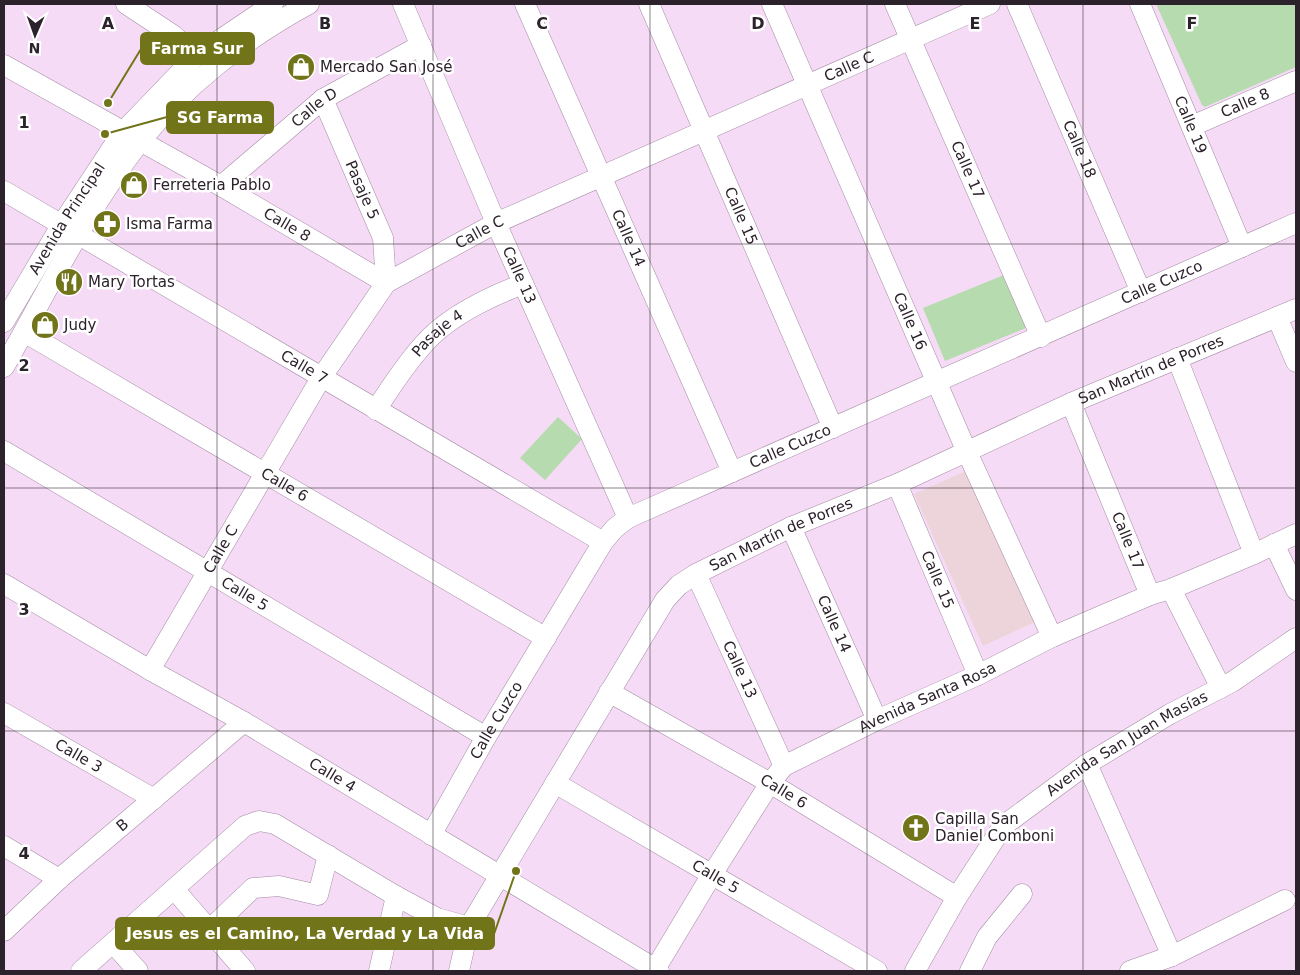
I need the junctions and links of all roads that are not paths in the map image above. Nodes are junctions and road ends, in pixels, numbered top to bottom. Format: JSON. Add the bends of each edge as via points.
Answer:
{"nodes":[{"id":1,"x":126,"y":4,"type":"edge"},
{"id":2,"x":273,"y":4,"type":"edge"},
{"id":3,"x":309,"y":4,"type":"edge"},
{"id":4,"x":403,"y":4,"type":"edge"},
{"id":5,"x":525,"y":4,"type":"edge"},
{"id":6,"x":648,"y":4,"type":"edge"},
{"id":7,"x":772,"y":4,"type":"edge"},
{"id":8,"x":895,"y":4,"type":"edge"},
{"id":9,"x":990,"y":4,"type":"edge"},
{"id":10,"x":1017,"y":4,"type":"edge"},
{"id":11,"x":1140,"y":4,"type":"edge"},
{"id":12,"x":910,"y":39,"type":"junction"},
{"id":13,"x":420,"y":45,"type":"junction"},
{"id":14,"x":196,"y":56,"type":"junction"},
{"id":15,"x":4,"y":65,"type":"edge"},
{"id":16,"x":1296,"y":82,"type":"edge"},
{"id":17,"x":807,"y":84,"type":"junction"},
{"id":18,"x":323,"y":99,"type":"junction"},
{"id":19,"x":1192,"y":126,"type":"junction"},
{"id":20,"x":703,"y":130,"type":"junction"},
{"id":21,"x":122,"y":132,"type":"junction"},
{"id":22,"x":141,"y":141,"type":"junction"},
{"id":23,"x":599,"y":176,"type":"junction"},
{"id":24,"x":221,"y":186,"type":"junction"},
{"id":25,"x":4,"y":191,"type":"edge"},
{"id":26,"x":1296,"y":223,"type":"edge"},
{"id":27,"x":62,"y":224,"type":"junction"},
{"id":28,"x":496,"y":224,"type":"junction"},
{"id":29,"x":80,"y":234,"type":"junction"},
{"id":30,"x":1242,"y":247,"type":"junction"},
{"id":31,"x":386,"y":283,"type":"junction"},
{"id":32,"x":523,"y":284,"type":"junction"},
{"id":33,"x":1141,"y":292,"type":"junction"},
{"id":34,"x":1296,"y":309,"type":"edge"},
{"id":35,"x":1277,"y":317,"type":"junction"},
{"id":36,"x":4,"y":322,"type":"edge"},
{"id":37,"x":24,"y":332,"type":"junction"},
{"id":38,"x":1041,"y":337,"type":"junction"},
{"id":39,"x":1177,"y":358,"type":"junction"},
{"id":40,"x":1296,"y":362,"type":"edge"},
{"id":41,"x":4,"y":367,"type":"edge"},
{"id":42,"x":321,"y":378,"type":"junction"},
{"id":43,"x":938,"y":382,"type":"junction"},
{"id":44,"x":1071,"y":403,"type":"junction"},
{"id":45,"x":376,"y":410,"type":"junction"},
{"id":46,"x":834,"y":428,"type":"junction"},
{"id":47,"x":4,"y":451,"type":"edge"},
{"id":48,"x":967,"y":452,"type":"junction"},
{"id":49,"x":732,"y":472,"type":"junction"},
{"id":50,"x":265,"y":474,"type":"junction"},
{"id":51,"x":897,"y":484,"type":"junction"},
{"id":52,"x":628,"y":518,"type":"junction"},
{"id":53,"x":791,"y":527,"type":"junction"},
{"id":54,"x":1296,"y":534,"type":"edge"},
{"id":55,"x":603,"y":542,"type":"junction"},
{"id":56,"x":1274,"y":544,"type":"junction"},
{"id":57,"x":1254,"y":554,"type":"junction"},
{"id":58,"x":208,"y":571,"type":"junction"},
{"id":59,"x":696,"y":574,"type":"junction"},
{"id":60,"x":4,"y":584,"type":"edge"},
{"id":61,"x":1171,"y":589,"type":"junction"},
{"id":62,"x":1296,"y":590,"type":"edge"},
{"id":63,"x":1150,"y":595,"type":"junction"},
{"id":64,"x":1052,"y":637,"type":"junction"},
{"id":65,"x":546,"y":638,"type":"junction"},
{"id":66,"x":1296,"y":638,"type":"edge"},
{"id":67,"x":150,"y":670,"type":"junction"},
{"id":68,"x":978,"y":675,"type":"junction"},
{"id":69,"x":1221,"y":688,"type":"junction"},
{"id":70,"x":609,"y":692,"type":"junction"},
{"id":71,"x":4,"y":713,"type":"edge"},
{"id":72,"x":877,"y":720,"type":"junction"},
{"id":73,"x":244,"y":722,"type":"junction"},
{"id":74,"x":486,"y":737,"type":"junction"},
{"id":75,"x":1087,"y":764,"type":"junction"},
{"id":76,"x":784,"y":766,"type":"junction"},
{"id":77,"x":554,"y":783,"type":"junction"},
{"id":78,"x":770,"y":783,"type":"junction"},
{"id":79,"x":154,"y":799,"type":"junction"},
{"id":80,"x":431,"y":835,"type":"junction"},
{"id":81,"x":4,"y":846,"type":"edge"},
{"id":82,"x":328,"y":855,"type":"junction"},
{"id":83,"x":500,"y":875,"type":"junction"},
{"id":84,"x":711,"y":876,"type":"junction"},
{"id":85,"x":59,"y":879,"type":"junction"},
{"id":86,"x":174,"y":889,"type":"junction"},
{"id":87,"x":1022,"y":894,"type":"dead end"},
{"id":88,"x":396,"y":896,"type":"junction"},
{"id":89,"x":957,"y":897,"type":"junction"},
{"id":90,"x":1285,"y":900,"type":"dead end"},
{"id":91,"x":469,"y":926,"type":"junction"},
{"id":92,"x":4,"y":930,"type":"edge"},
{"id":93,"x":209,"y":930,"type":"junction"},
{"id":94,"x":113,"y":943,"type":"junction"},
{"id":95,"x":1172,"y":956,"type":"junction"},
{"id":96,"x":81,"y":971,"type":"edge"},
{"id":97,"x":138,"y":971,"type":"edge"},
{"id":98,"x":244,"y":971,"type":"edge"},
{"id":99,"x":378,"y":971,"type":"edge"},
{"id":100,"x":459,"y":971,"type":"edge"},
{"id":101,"x":654,"y":971,"type":"edge"},
{"id":102,"x":877,"y":971,"type":"edge"},
{"id":103,"x":915,"y":971,"type":"edge"},
{"id":104,"x":970,"y":971,"type":"edge"},
{"id":105,"x":1130,"y":971,"type":"edge"}],
"edges":[{"from":1,"to":14,"type":"street","via":[[173,34]]},
{"from":2,"to":14,"type":"street","name":"Avenida Principal"},
{"from":3,"to":22,"type":"street","name":"Avenida Principal","via":[[218,64],[164,114]]},
{"from":4,"to":13,"type":"street","name":"Calle 13"},
{"from":5,"to":23,"type":"street","name":"Calle 14"},
{"from":6,"to":20,"type":"street","name":"Calle 15"},
{"from":7,"to":17,"type":"street","name":"Calle 16"},
{"from":8,"to":12,"type":"street","name":"Calle 17"},
{"from":9,"to":12,"type":"street","name":"Calle C"},
{"from":10,"to":33,"type":"street","name":"Calle 18"},
{"from":11,"to":19,"type":"street","name":"Calle 19"},
{"from":12,"to":17,"type":"street","name":"Calle C"},
{"from":12,"to":38,"type":"street","name":"Calle 17"},
{"from":13,"to":18,"type":"street","name":"Calle D"},
{"from":13,"to":28,"type":"street","name":"Calle 13"},
{"from":14,"to":21,"type":"street","name":"Avenida Principal"},
{"from":15,"to":21,"type":"street","name":"Calle 8"},
{"from":16,"to":19,"type":"street","name":"Calle 8"},
{"from":17,"to":20,"type":"street","name":"Calle C"},
{"from":17,"to":43,"type":"street","name":"Calle 16"},
{"from":18,"to":24,"type":"street","name":"Calle D"},
{"from":18,"to":31,"type":"street","name":"Pasaje 5","via":[[383,238]]},
{"from":19,"to":30,"type":"street","name":"Calle 19"},
{"from":20,"to":23,"type":"street","name":"Calle C"},
{"from":20,"to":46,"type":"street","name":"Calle 15"},
{"from":21,"to":22,"type":"street","name":"Calle 8"},
{"from":21,"to":27,"type":"street","name":"Avenida Principal"},
{"from":22,"to":24,"type":"street","name":"Calle 8"},
{"from":22,"to":29,"type":"street","name":"Avenida Principal","via":[[118,171]]},
{"from":23,"to":28,"type":"street","name":"Calle C"},
{"from":23,"to":49,"type":"street","name":"Calle 14"},
{"from":24,"to":31,"type":"street","name":"Calle 8"},
{"from":25,"to":27,"type":"street","name":"Calle 7"},
{"from":26,"to":30,"type":"street","name":"Calle Cuzco"},
{"from":27,"to":29,"type":"street","name":"Calle 7"},
{"from":27,"to":36,"type":"street","name":"Avenida Principal"},
{"from":28,"to":31,"type":"street","name":"Calle C"},
{"from":28,"to":32,"type":"street","name":"Calle 13"},
{"from":29,"to":37,"type":"street","name":"Avenida Principal"},
{"from":29,"to":42,"type":"street","name":"Calle 7"},
{"from":30,"to":33,"type":"street","name":"Calle Cuzco"},
{"from":31,"to":42,"type":"street","name":"Calle C"},
{"from":32,"to":45,"type":"street","name":"Pasaje 4","via":[[491,296],[461,314],[424,344]]},
{"from":32,"to":52,"type":"street","name":"Calle 13"},
{"from":33,"to":38,"type":"street","name":"Calle Cuzco"},
{"from":34,"to":35,"type":"street","name":"San Martín de Porres"},
{"from":35,"to":39,"type":"street","name":"San Martín de Porres"},
{"from":35,"to":40,"type":"street"},
{"from":37,"to":41,"type":"street","name":"Avenida Principal"},
{"from":37,"to":50,"type":"street","name":"Calle 6"},
{"from":38,"to":43,"type":"street","name":"Calle Cuzco"},
{"from":39,"to":44,"type":"street","name":"San Martín de Porres"},
{"from":39,"to":57,"type":"street"},
{"from":42,"to":45,"type":"street","name":"Calle 7"},
{"from":42,"to":50,"type":"street","name":"Calle C"},
{"from":43,"to":46,"type":"street","name":"Calle Cuzco"},
{"from":43,"to":48,"type":"street","name":"Calle 16"},
{"from":44,"to":48,"type":"street","name":"San Martín de Porres"},
{"from":44,"to":63,"type":"street","name":"Calle 17"},
{"from":45,"to":55,"type":"street","name":"Calle 7"},
{"from":46,"to":49,"type":"street","name":"Calle Cuzco"},
{"from":47,"to":58,"type":"street","name":"Calle 5"},
{"from":48,"to":51,"type":"street","name":"San Martín de Porres"},
{"from":48,"to":64,"type":"street","name":"Calle 16"},
{"from":49,"to":52,"type":"street","name":"Calle Cuzco"},
{"from":50,"to":58,"type":"street","name":"Calle C"},
{"from":50,"to":65,"type":"street","name":"Calle 6"},
{"from":51,"to":53,"type":"street","name":"San Martín de Porres"},
{"from":51,"to":68,"type":"street","name":"Calle 15"},
{"from":52,"to":55,"type":"street","name":"Calle Cuzco"},
{"from":53,"to":59,"type":"street","name":"San Martín de Porres"},
{"from":53,"to":72,"type":"street","name":"Calle 14"},
{"from":54,"to":56,"type":"street","name":"Avenida Santa Rosa"},
{"from":55,"to":65,"type":"street","name":"Calle Cuzco"},
{"from":56,"to":57,"type":"street","name":"Avenida Santa Rosa"},
{"from":56,"to":62,"type":"street"},
{"from":57,"to":61,"type":"street","name":"Avenida Santa Rosa"},
{"from":58,"to":67,"type":"street","name":"Calle C"},
{"from":58,"to":74,"type":"street","name":"Calle 5"},
{"from":59,"to":70,"type":"street","name":"San Martín de Porres","via":[[664,600]]},
{"from":59,"to":76,"type":"street","name":"Calle 13"},
{"from":60,"to":67,"type":"street","name":"Calle 4"},
{"from":61,"to":63,"type":"street","name":"Avenida Santa Rosa"},
{"from":61,"to":69,"type":"street"},
{"from":63,"to":64,"type":"street","name":"Avenida Santa Rosa"},
{"from":64,"to":68,"type":"street","name":"Avenida Santa Rosa"},
{"from":65,"to":74,"type":"street","name":"Calle Cuzco"},
{"from":66,"to":69,"type":"street","name":"Avenida San Juan Masías"},
{"from":67,"to":73,"type":"street","name":"Calle 4"},
{"from":68,"to":72,"type":"street","name":"Avenida Santa Rosa"},
{"from":69,"to":75,"type":"street","name":"Avenida San Juan Masías","via":[[1170,714]]},
{"from":70,"to":77,"type":"street","name":"San Martín de Porres"},
{"from":70,"to":78,"type":"street","name":"Calle 6"},
{"from":71,"to":79,"type":"street","name":"Calle 3"},
{"from":72,"to":76,"type":"street","name":"Avenida Santa Rosa"},
{"from":73,"to":79,"type":"street","name":"B"},
{"from":73,"to":80,"type":"street","name":"Calle 4"},
{"from":74,"to":80,"type":"street","name":"Calle Cuzco"},
{"from":75,"to":89,"type":"street","name":"Avenida San Juan Masías","via":[[1003,826]]},
{"from":75,"to":95,"type":"street"},
{"from":76,"to":78,"type":"street","name":"Avenida Santa Rosa"},
{"from":77,"to":83,"type":"street","name":"San Martín de Porres"},
{"from":77,"to":84,"type":"street","name":"Calle 5"},
{"from":78,"to":84,"type":"street","name":"Avenida Santa Rosa"},
{"from":78,"to":89,"type":"street","name":"Calle 6"},
{"from":79,"to":85,"type":"street","name":"B"},
{"from":80,"to":83,"type":"street","name":"Calle 4"},
{"from":81,"to":85,"type":"street"},
{"from":82,"to":86,"type":"street","via":[[275,824],[259,821],[245,826]]},
{"from":82,"to":88,"type":"street"},
{"from":82,"to":93,"type":"street","via":[[318,895],[279,886],[253,888]]},
{"from":83,"to":91,"type":"street","name":"San Martín de Porres"},
{"from":83,"to":101,"type":"street","name":"Calle 4"},
{"from":84,"to":101,"type":"street","name":"Avenida Santa Rosa"},
{"from":84,"to":102,"type":"street","name":"Calle 5"},
{"from":85,"to":92,"type":"street","name":"B"},
{"from":86,"to":93,"type":"street"},
{"from":86,"to":94,"type":"street"},
{"from":87,"to":104,"type":"street","via":[[987,937]]},
{"from":88,"to":91,"type":"street","via":[[437,918]]},
{"from":88,"to":99,"type":"street"},
{"from":89,"to":103,"type":"street","name":"Avenida San Juan Masías"},
{"from":90,"to":95,"type":"street"},
{"from":91,"to":100,"type":"street","name":"San Martín de Porres"},
{"from":93,"to":98,"type":"street"},
{"from":94,"to":96,"type":"street"},
{"from":94,"to":97,"type":"street"},
{"from":95,"to":105,"type":"street"}]}
